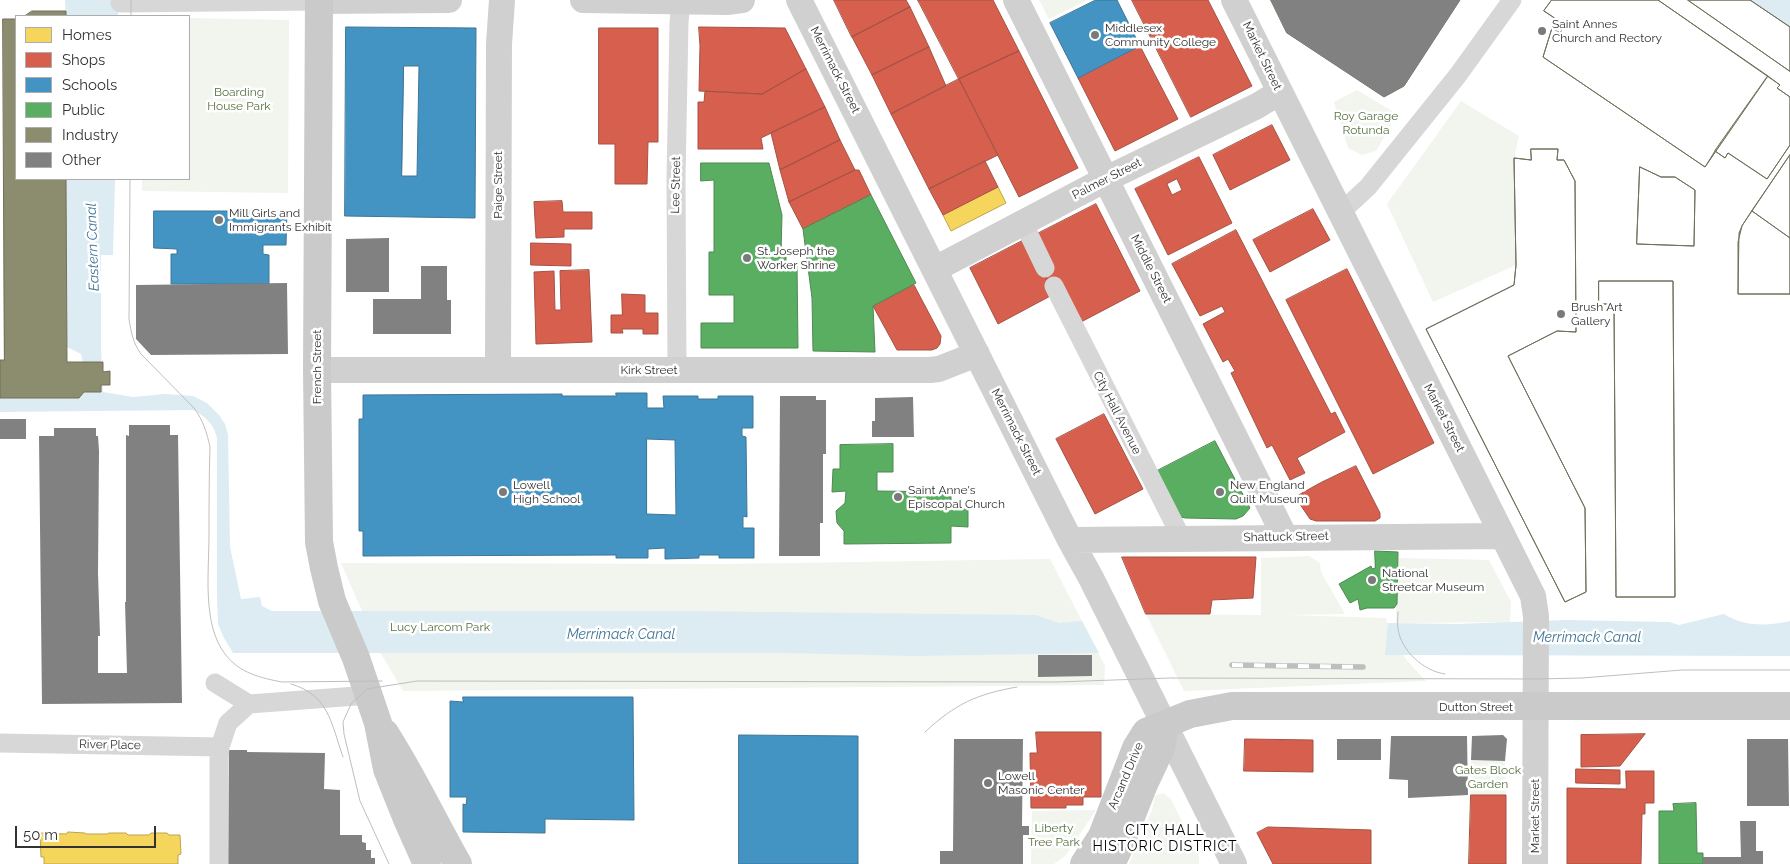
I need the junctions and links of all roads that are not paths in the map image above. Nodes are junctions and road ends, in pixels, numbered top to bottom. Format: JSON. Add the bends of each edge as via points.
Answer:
{"nodes":[{"id":1,"x":319,"y":0,"type":"edge"},
{"id":2,"x":449,"y":0,"type":"edge"},
{"id":3,"x":502,"y":0,"type":"edge"},
{"id":4,"x":583,"y":0,"type":"edge"},
{"id":5,"x":742,"y":0,"type":"edge"},
{"id":6,"x":800,"y":0,"type":"edge"},
{"id":7,"x":1016,"y":0,"type":"edge"},
{"id":8,"x":1234,"y":0,"type":"edge"},
{"id":9,"x":1512,"y":0,"type":"edge"},
{"id":10,"x":681,"y":1,"type":"edge"},
{"id":11,"x":120,"y":3,"type":"dead end"},
{"id":12,"x":1280,"y":92,"type":"junction"},
{"id":13,"x":1106,"y":179,"type":"junction"},
{"id":14,"x":1341,"y":212,"type":"junction"},
{"id":15,"x":1023,"y":222,"type":"junction"},
{"id":16,"x":1045,"y":268,"type":"dead end"},
{"id":17,"x":934,"y":269,"type":"junction"},
{"id":18,"x":1054,"y":286,"type":"dead end"},
{"id":19,"x":977,"y":354,"type":"junction"},
{"id":20,"x":317,"y":370,"type":"junction"},
{"id":21,"x":498,"y":370,"type":"junction"},
{"id":22,"x":677,"y":370,"type":"junction"},
{"id":23,"x":1503,"y":536,"type":"junction"},
{"id":24,"x":1286,"y":537,"type":"junction"},
{"id":25,"x":1182,"y":538,"type":"junction"},
{"id":26,"x":1070,"y":540,"type":"junction"},
{"id":27,"x":215,"y":683,"type":"dead end"},
{"id":28,"x":370,"y":695,"type":"junction"},
{"id":29,"x":248,"y":704,"type":"junction"},
{"id":30,"x":1790,"y":706,"type":"edge"},
{"id":31,"x":1535,"y":707,"type":"junction"},
{"id":32,"x":378,"y":723,"type":"junction"},
{"id":33,"x":1165,"y":725,"type":"junction"},
{"id":34,"x":0,"y":743,"type":"edge"},
{"id":35,"x":220,"y":747,"type":"junction"},
{"id":36,"x":219,"y":864,"type":"edge"},
{"id":37,"x":427,"y":864,"type":"edge"},
{"id":38,"x":458,"y":864,"type":"edge"},
{"id":39,"x":1084,"y":864,"type":"edge"},
{"id":40,"x":1111,"y":864,"type":"edge"},
{"id":41,"x":1234,"y":864,"type":"edge"},
{"id":42,"x":1535,"y":864,"type":"edge"}],
"edges":[{"from":1,"to":2,"type":"street"},
{"from":1,"to":11,"type":"street"},
{"from":1,"to":20,"type":"main road","name":"French Street"},
{"from":3,"to":21,"type":"street","name":"Paige Street","via":[[499,44]]},
{"from":4,"to":10,"type":"street"},
{"from":5,"to":10,"type":"street"},
{"from":6,"to":17,"type":"street","name":"Merrimack Street"},
{"from":7,"to":13,"type":"street","name":"Middle Street"},
{"from":8,"to":12,"type":"street","name":"Market Street"},
{"from":9,"to":14,"type":"street","via":[[1458,75],[1368,188]]},
{"from":10,"to":22,"type":"street","name":"Lee Street","via":[[676,188]]},
{"from":12,"to":13,"type":"street","name":"Palmer Street"},
{"from":12,"to":14,"type":"street","name":"Market Street"},
{"from":13,"to":15,"type":"street","name":"Palmer Street"},
{"from":13,"to":24,"type":"street","name":"Middle Street"},
{"from":14,"to":23,"type":"street","name":"Market Street"},
{"from":15,"to":16,"type":"street"},
{"from":15,"to":17,"type":"street","name":"Palmer Street"},
{"from":17,"to":19,"type":"street","name":"Merrimack Street"},
{"from":18,"to":25,"type":"street","name":"City Hall Avenue"},
{"from":19,"to":22,"type":"street","name":"Kirk Street","via":[[930,370]]},
{"from":19,"to":26,"type":"street","name":"Merrimack Street"},
{"from":20,"to":21,"type":"street","name":"Kirk Street"},
{"from":20,"to":28,"type":"main road","name":"French Street","via":[[319,542],[332,601]]},
{"from":21,"to":22,"type":"street","name":"Kirk Street"},
{"from":23,"to":24,"type":"street","name":"Shattuck Street"},
{"from":23,"to":31,"type":"street","name":"Market Street","via":[[1533,596],[1536,619]]},
{"from":24,"to":25,"type":"street","name":"Shattuck Street"},
{"from":25,"to":26,"type":"street","name":"Shattuck Street"},
{"from":26,"to":33,"type":"street","name":"Merrimack Street"},
{"from":27,"to":29,"type":"street"},
{"from":28,"to":29,"type":"street"},
{"from":28,"to":32,"type":"main road","name":"French Street"},
{"from":29,"to":35,"type":"street","via":[[228,724]]},
{"from":30,"to":31,"type":"main road","name":"Dutton Street"},
{"from":31,"to":33,"type":"main road","name":"Dutton Street","via":[[1232,706],[1190,714]]},
{"from":31,"to":42,"type":"street","name":"Market Street"},
{"from":32,"to":37,"type":"main road","via":[[387,769]]},
{"from":32,"to":38,"type":"main road","via":[[406,764]]},
{"from":33,"to":39,"type":"main road","name":"Arcand Drive","via":[[1146,732],[1136,748],[1102,836]]},
{"from":33,"to":40,"type":"main road","name":"Arcand Drive","via":[[1161,748]]},
{"from":33,"to":41,"type":"street","name":"Merrimack Street"},
{"from":34,"to":35,"type":"street","name":"River Place"},
{"from":35,"to":36,"type":"street"}]}
